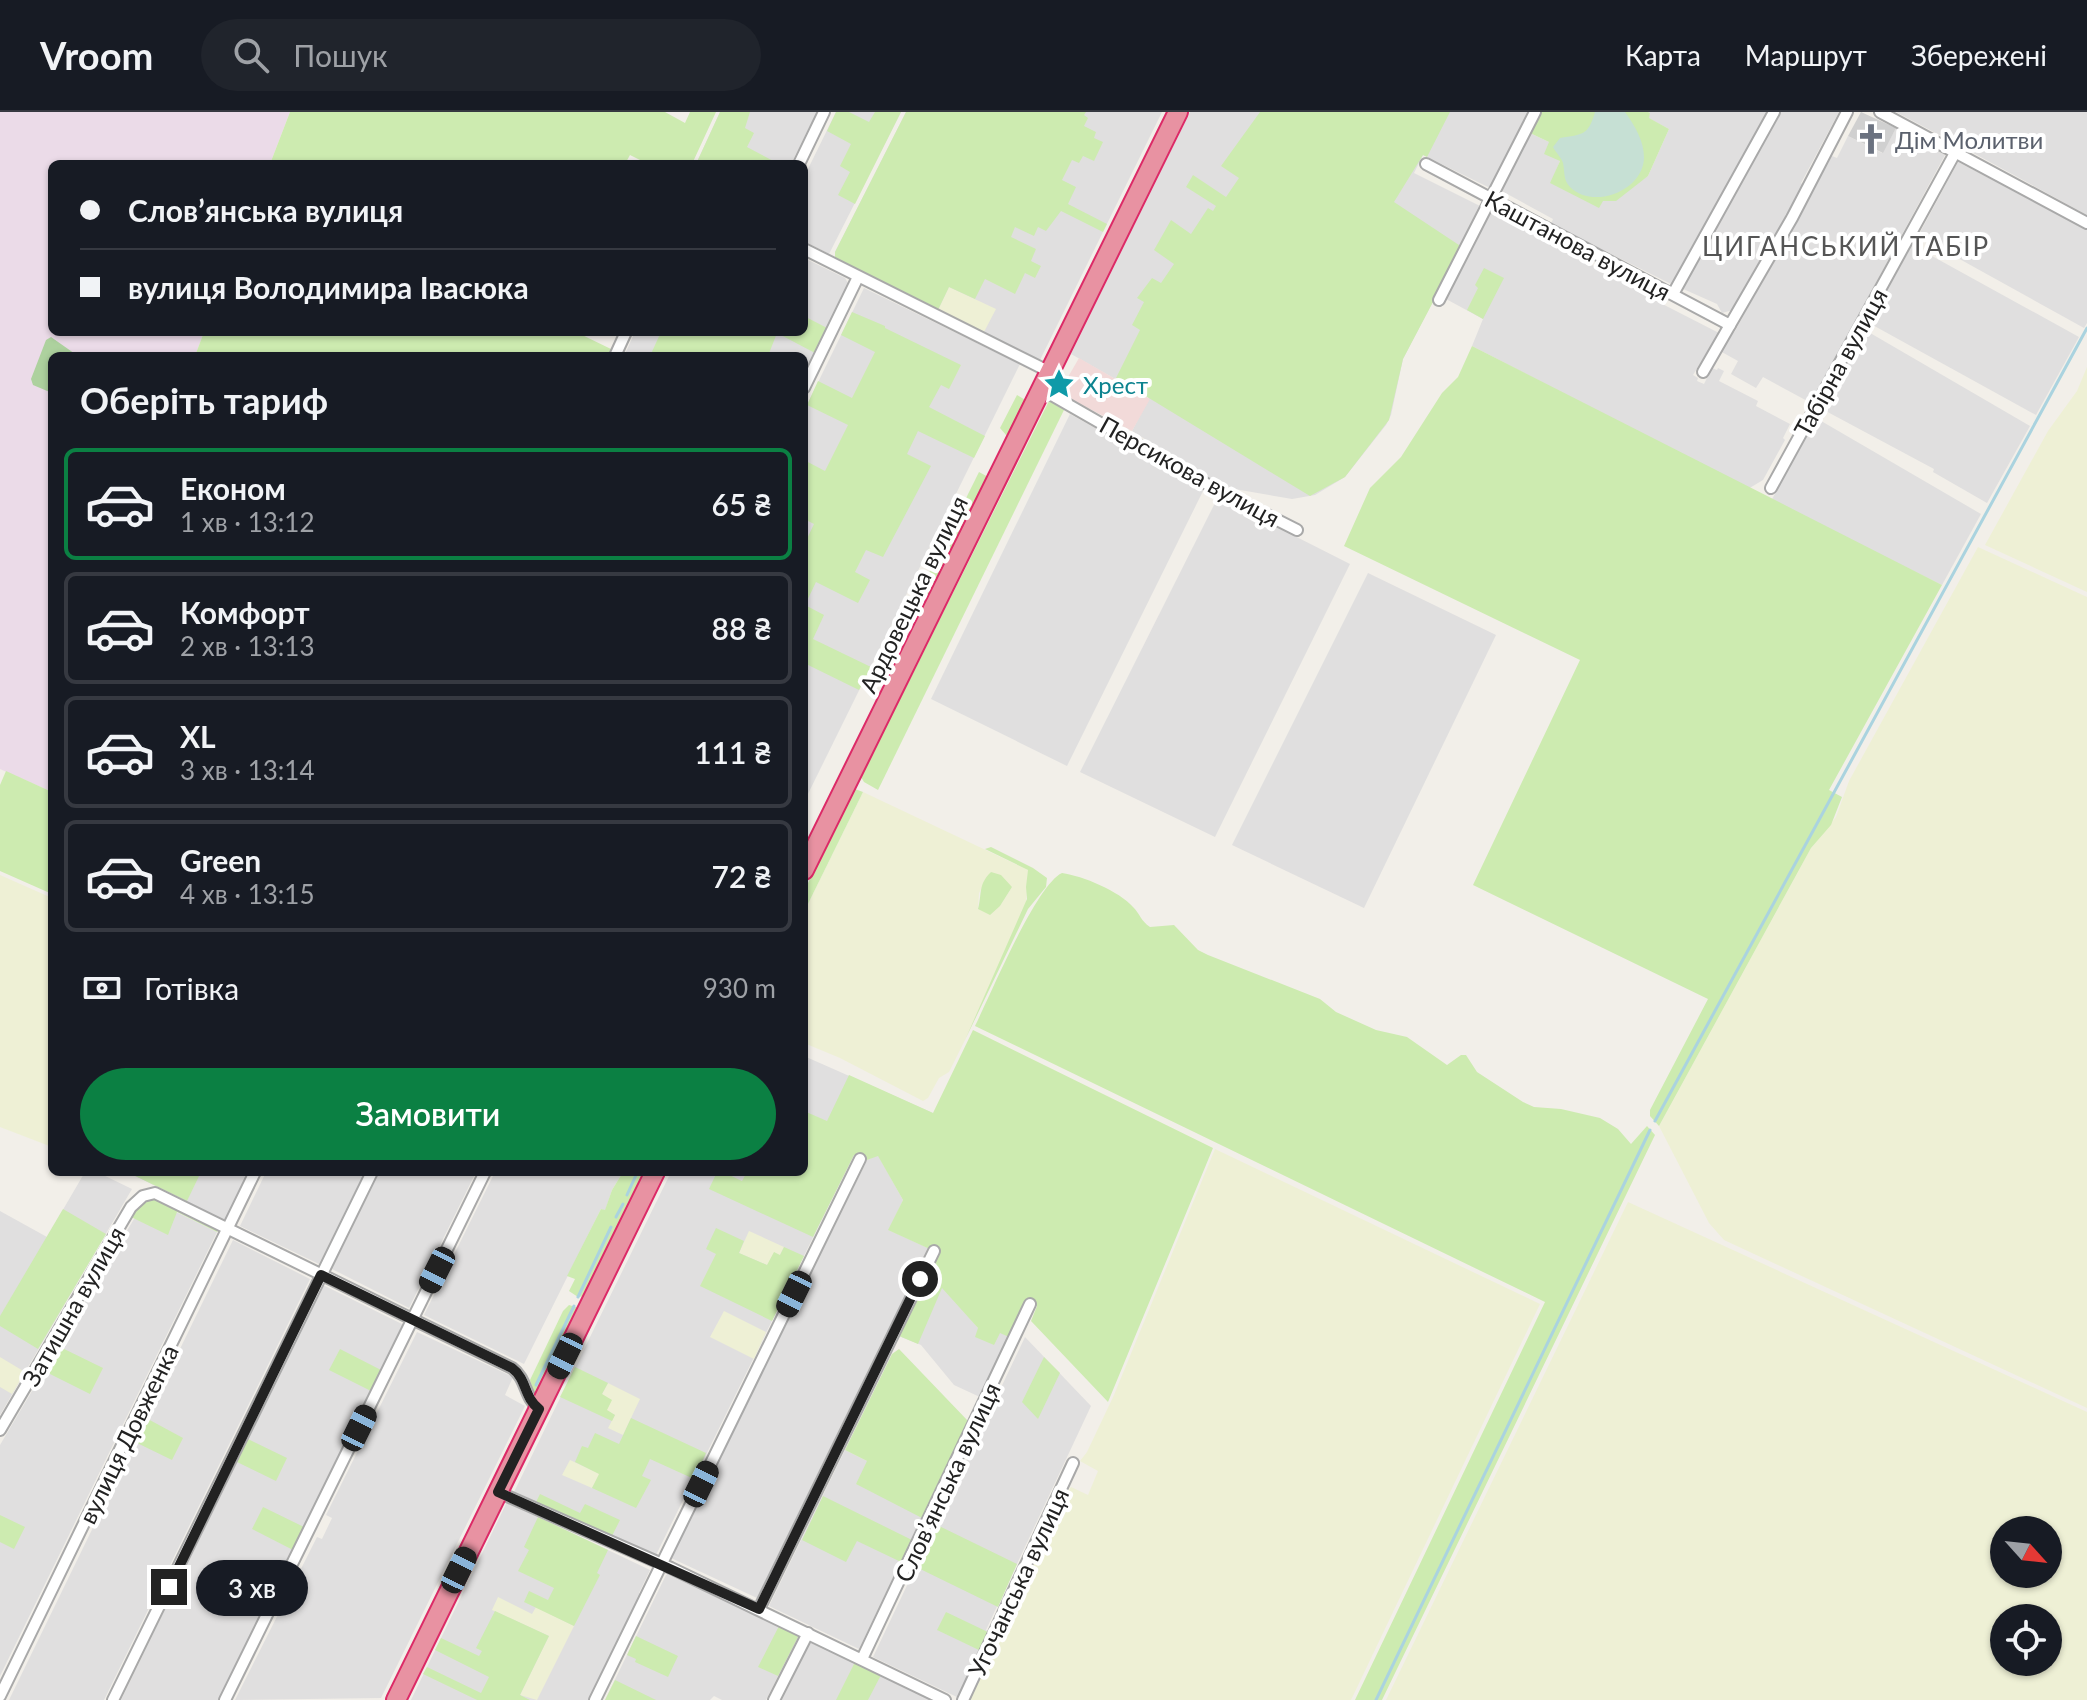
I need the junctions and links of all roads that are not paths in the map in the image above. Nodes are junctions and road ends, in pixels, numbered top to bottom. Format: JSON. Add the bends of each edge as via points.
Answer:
{"nodes":[{"id":1,"x":824,"y":112,"type":"edge"},
{"id":2,"x":1178,"y":112,"type":"edge"},
{"id":3,"x":1535,"y":112,"type":"edge"},
{"id":4,"x":1774,"y":112,"type":"edge"},
{"id":5,"x":1847,"y":112,"type":"edge"},
{"id":6,"x":1880,"y":112,"type":"edge"},
{"id":7,"x":1955,"y":153,"type":"junction"},
{"id":8,"x":801,"y":160,"type":"edge"},
{"id":9,"x":1426,"y":164,"type":"dead end"},
{"id":10,"x":1491,"y":199,"type":"junction"},
{"id":11,"x":2087,"y":223,"type":"edge"},
{"id":12,"x":808,"y":251,"type":"edge"},
{"id":13,"x":858,"y":277,"type":"junction"},
{"id":14,"x":1673,"y":294,"type":"junction"},
{"id":15,"x":1439,"y":300,"type":"dead end"},
{"id":16,"x":1730,"y":325,"type":"junction"},
{"id":17,"x":1050,"y":372,"type":"junction"},
{"id":18,"x":1703,"y":372,"type":"dead end"},
{"id":19,"x":808,"y":380,"type":"edge"},
{"id":20,"x":1041,"y":389,"type":"junction"},
{"id":21,"x":1771,"y":488,"type":"dead end"},
{"id":22,"x":1297,"y":530,"type":"dead end"},
{"id":23,"x":812,"y":840,"type":"edge"},
{"id":24,"x":860,"y":1159,"type":"dead end"},
{"id":25,"x":253,"y":1176,"type":"edge"},
{"id":26,"x":370,"y":1176,"type":"edge"},
{"id":27,"x":483,"y":1176,"type":"edge"},
{"id":28,"x":653,"y":1176,"type":"edge"},
{"id":29,"x":228,"y":1228,"type":"junction"},
{"id":30,"x":934,"y":1251,"type":"dead end"},
{"id":31,"x":321,"y":1275,"type":"junction"},
{"id":32,"x":1030,"y":1304,"type":"dead end"},
{"id":33,"x":412,"y":1319,"type":"junction"},
{"id":34,"x":539,"y":1409,"type":"junction"},
{"id":35,"x":0,"y":1430,"type":"edge"},
{"id":36,"x":1073,"y":1463,"type":"dead end"},
{"id":37,"x":498,"y":1492,"type":"junction"},
{"id":38,"x":661,"y":1565,"type":"junction"},
{"id":39,"x":759,"y":1609,"type":"junction"},
{"id":40,"x":808,"y":1633,"type":"junction"},
{"id":41,"x":862,"y":1659,"type":"junction"},
{"id":42,"x":0,"y":1696,"type":"edge"},
{"id":43,"x":113,"y":1700,"type":"edge"},
{"id":44,"x":225,"y":1700,"type":"edge"},
{"id":45,"x":396,"y":1700,"type":"edge"},
{"id":46,"x":595,"y":1700,"type":"edge"},
{"id":47,"x":774,"y":1700,"type":"edge"},
{"id":48,"x":945,"y":1700,"type":"edge"},
{"id":49,"x":963,"y":1700,"type":"edge"}],
"edges":[{"from":1,"to":8,"type":"street"},
{"from":2,"to":17,"type":"highway","name":"Ардовецька вулиця"},
{"from":3,"to":10,"type":"street"},
{"from":4,"to":14,"type":"street"},
{"from":5,"to":16,"type":"street"},
{"from":6,"to":7,"type":"street"},
{"from":7,"to":11,"type":"street"},
{"from":7,"to":21,"type":"street","name":"Табірна вулиця"},
{"from":9,"to":10,"type":"street","name":"Каштанова вулиця"},
{"from":10,"to":14,"type":"street","name":"Каштанова вулиця"},
{"from":10,"to":15,"type":"street"},
{"from":12,"to":13,"type":"street"},
{"from":13,"to":17,"type":"street"},
{"from":13,"to":19,"type":"street"},
{"from":14,"to":16,"type":"street","name":"Каштанова вулиця"},
{"from":16,"to":18,"type":"street"},
{"from":17,"to":20,"type":"highway","name":"Ардовецька вулиця"},
{"from":20,"to":22,"type":"street","name":"Персикова вулиця"},
{"from":20,"to":23,"type":"highway","name":"Ардовецька вулиця"},
{"from":24,"to":38,"type":"street"},
{"from":25,"to":29,"type":"street","name":"вулиця Довженка"},
{"from":26,"to":31,"type":"street"},
{"from":27,"to":33,"type":"street"},
{"from":28,"to":34,"type":"highway"},
{"from":29,"to":31,"type":"street"},
{"from":29,"to":35,"type":"street","name":"Затишна вулиця","via":[[155,1193],[143,1196],[131,1207]]},
{"from":29,"to":42,"type":"street","name":"вулиця Довженка"},
{"from":30,"to":39,"type":"street"},
{"from":31,"to":33,"type":"street"},
{"from":31,"to":43,"type":"street"},
{"from":32,"to":41,"type":"street","name":"Словʼянська вулиця"},
{"from":33,"to":34,"type":"street","via":[[517,1371]]},
{"from":33,"to":44,"type":"street"},
{"from":34,"to":37,"type":"highway"},
{"from":36,"to":49,"type":"street","name":"Угочанська вулиця"},
{"from":37,"to":38,"type":"street"},
{"from":37,"to":45,"type":"highway"},
{"from":38,"to":39,"type":"street"},
{"from":38,"to":46,"type":"street"},
{"from":39,"to":40,"type":"street"},
{"from":40,"to":41,"type":"street"},
{"from":40,"to":47,"type":"street"},
{"from":41,"to":48,"type":"street"}]}
